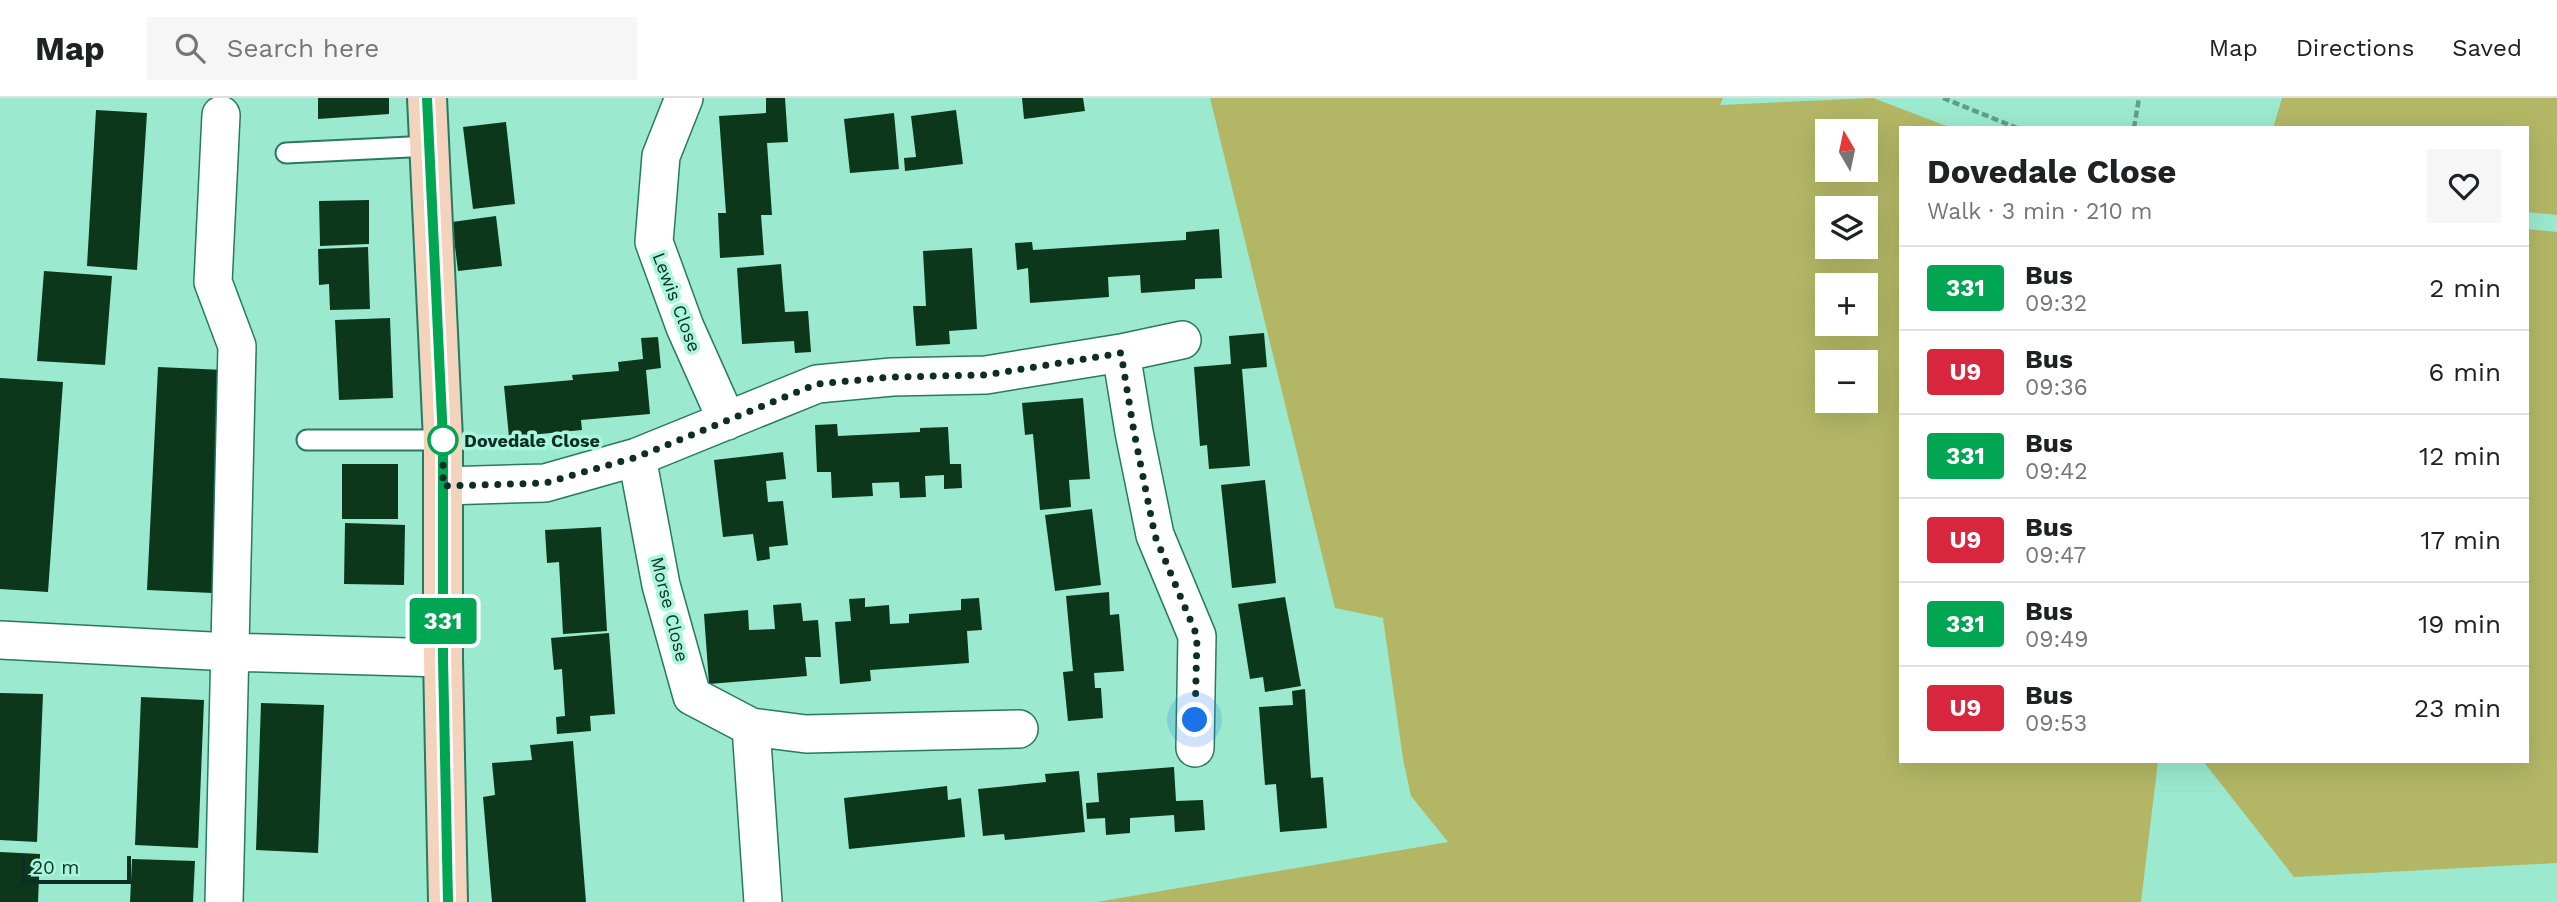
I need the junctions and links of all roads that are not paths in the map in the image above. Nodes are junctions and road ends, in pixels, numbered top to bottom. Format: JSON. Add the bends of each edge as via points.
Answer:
{"nodes":[{"id":1,"x":427,"y":98,"type":"edge"},
{"id":2,"x":684,"y":98,"type":"edge"},
{"id":3,"x":221,"y":114,"type":"dead end"},
{"id":4,"x":429,"y":146,"type":"junction"},
{"id":5,"x":286,"y":153,"type":"dead end"},
{"id":6,"x":1182,"y":340,"type":"dead end"},
{"id":7,"x":1121,"y":353,"type":"junction"},
{"id":8,"x":727,"y":421,"type":"junction"},
{"id":9,"x":307,"y":440,"type":"dead end"},
{"id":10,"x":443,"y":440,"type":"junction"},
{"id":11,"x":637,"y":457,"type":"junction"},
{"id":12,"x":443,"y":486,"type":"junction"},
{"id":13,"x":0,"y":640,"type":"edge"},
{"id":14,"x":230,"y":652,"type":"junction"},
{"id":15,"x":443,"y":658,"type":"junction"},
{"id":16,"x":751,"y":727,"type":"junction"},
{"id":17,"x":1020,"y":729,"type":"dead end"},
{"id":18,"x":1195,"y":748,"type":"dead end"},
{"id":19,"x":224,"y":902,"type":"edge"},
{"id":20,"x":448,"y":902,"type":"edge"},
{"id":21,"x":763,"y":902,"type":"edge"}],
"edges":[{"from":1,"to":4,"type":"street"},
{"from":2,"to":8,"type":"street","name":"Lewis Close","via":[[661,156],[654,243]]},
{"from":3,"to":14,"type":"street","via":[[214,282],[237,345]]},
{"from":4,"to":5,"type":"lane"},
{"from":4,"to":10,"type":"street"},
{"from":6,"to":7,"type":"street"},
{"from":7,"to":8,"type":"street","via":[[986,375],[817,384]]},
{"from":7,"to":18,"type":"street","via":[[1155,536],[1197,636]]},
{"from":8,"to":11,"type":"street"},
{"from":9,"to":10,"type":"lane"},
{"from":10,"to":12,"type":"street"},
{"from":11,"to":12,"type":"street","via":[[545,483]]},
{"from":11,"to":16,"type":"street","name":"Morse Close","via":[[661,585],[692,696]]},
{"from":12,"to":15,"type":"street"},
{"from":13,"to":14,"type":"street"},
{"from":14,"to":15,"type":"street"},
{"from":14,"to":19,"type":"street"},
{"from":15,"to":20,"type":"street"},
{"from":16,"to":17,"type":"street","name":"Morse Close","via":[[806,734]]},
{"from":16,"to":21,"type":"street"}]}
